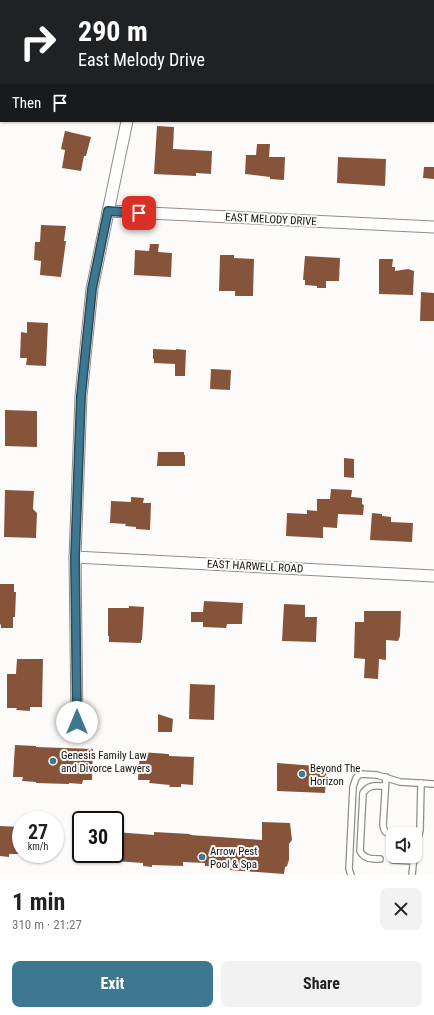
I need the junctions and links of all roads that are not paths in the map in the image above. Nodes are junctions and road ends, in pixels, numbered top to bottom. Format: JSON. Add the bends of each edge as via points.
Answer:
{"nodes":[{"id":1,"x":127,"y":122,"type":"edge"},
{"id":2,"x":108,"y":211,"type":"junction"},
{"id":3,"x":434,"y":227,"type":"edge"},
{"id":4,"x":75,"y":557,"type":"junction"},
{"id":5,"x":434,"y":576,"type":"edge"},
{"id":6,"x":77,"y":722,"type":"dead end"},
{"id":7,"x":386,"y":777,"type":"junction"},
{"id":8,"x":421,"y":783,"type":"junction"},
{"id":9,"x":434,"y":784,"type":"edge"},
{"id":10,"x":385,"y":786,"type":"junction"},
{"id":11,"x":418,"y":827,"type":"edge"},
{"id":12,"x":386,"y":832,"type":"edge"},
{"id":13,"x":380,"y":859,"type":"dead end"},
{"id":14,"x":413,"y":863,"type":"edge"},
{"id":15,"x":351,"y":875,"type":"edge"},
{"id":16,"x":412,"y":875,"type":"edge"}],
"edges":[{"from":1,"to":2,"type":"street"},
{"from":2,"to":3,"type":"street","name":"EAST MELODY DRIVE"},
{"from":2,"to":4,"type":"street","via":[[92,289],[81,396]]},
{"from":4,"to":5,"type":"street","name":"EAST HARWELL ROAD"},
{"from":4,"to":6,"type":"street"},
{"from":7,"to":8,"type":"lane","via":[[400,782]]},
{"from":7,"to":10,"type":"lane"},
{"from":7,"to":15,"type":"lane","via":[[360,774],[356,778],[353,787],[349,869]]},
{"from":8,"to":9,"type":"lane"},
{"from":8,"to":11,"type":"lane"},
{"from":10,"to":12,"type":"lane","via":[[383,825]]},
{"from":10,"to":13,"type":"lane","via":[[371,786],[363,793],[360,851],[367,858]]},
{"from":14,"to":16,"type":"lane"}]}
